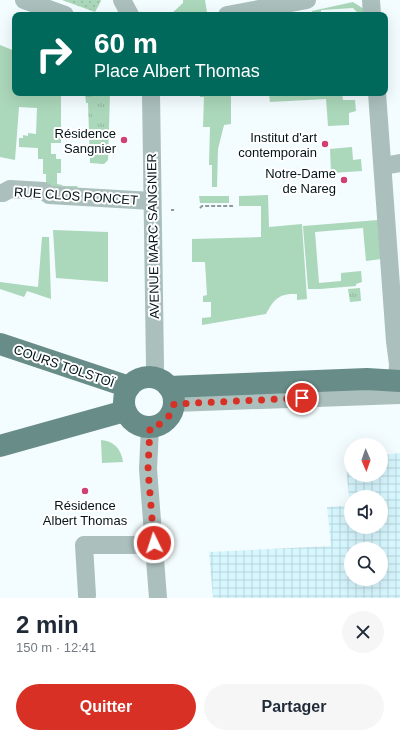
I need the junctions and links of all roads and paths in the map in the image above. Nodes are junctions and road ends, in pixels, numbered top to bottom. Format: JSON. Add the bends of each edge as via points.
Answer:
{"nodes":[{"id":1,"x":24,"y":0,"type":"edge"},
{"id":2,"x":122,"y":0,"type":"edge"},
{"id":3,"x":307,"y":0,"type":"edge"},
{"id":4,"x":372,"y":0,"type":"edge"},
{"id":5,"x":57,"y":12,"type":"edge"},
{"id":6,"x":128,"y":12,"type":"edge"},
{"id":7,"x":243,"y":12,"type":"edge"},
{"id":8,"x":372,"y":12,"type":"edge"},
{"id":9,"x":151,"y":96,"type":"edge"},
{"id":10,"x":378,"y":96,"type":"edge"},
{"id":11,"x":392,"y":165,"type":"edge"},
{"id":12,"x":0,"y":193,"type":"edge"},
{"id":13,"x":152,"y":201,"type":"junction"},
{"id":14,"x":233,"y":206,"type":"dead end"},
{"id":15,"x":200,"y":208,"type":"dead end"},
{"id":16,"x":0,"y":344,"type":"edge"},
{"id":17,"x":398,"y":349,"type":"edge"},
{"id":18,"x":0,"y":353,"type":"edge"},
{"id":19,"x":399,"y":385,"type":"edge"},
{"id":20,"x":165,"y":390,"type":"junction"},
{"id":21,"x":126,"y":398,"type":"junction"},
{"id":22,"x":150,"y":427,"type":"junction"},
{"id":23,"x":0,"y":446,"type":"edge"},
{"id":24,"x":154,"y":543,"type":"junction"},
{"id":25,"x":87,"y":595,"type":"dead end"},
{"id":26,"x":158,"y":598,"type":"edge"}],
"edges":[{"from":1,"to":5,"type":"street"},
{"from":2,"to":6,"type":"street"},
{"from":3,"to":7,"type":"street"},
{"from":4,"to":8,"type":"street"},
{"from":9,"to":13,"type":"street","name":"AVENUE MARC SANGNIER"},
{"from":10,"to":11,"type":"street"},
{"from":11,"to":17,"type":"street"},
{"from":12,"to":13,"type":"street","name":"RUE CLOS PONCET","via":[[10,189],[44,191],[49,195]]},
{"from":13,"to":20,"type":"street","name":"AVENUE MARC SANGNIER","via":[[155,361]]},
{"from":14,"to":15,"type":"path"},
{"from":16,"to":21,"type":"main road","name":"COURS TOLSTOÏ"},
{"from":17,"to":19,"type":"street"},
{"from":18,"to":21,"type":"street","name":"COURS TOLSTOÏ"},
{"from":19,"to":20,"type":"main road","via":[[367,379]]},
{"from":20,"to":21,"type":"main road","via":[[140,379]]},
{"from":20,"to":22,"type":"main road","via":[[171,414],[164,422]]},
{"from":21,"to":22,"type":"main road","via":[[132,421]]},
{"from":21,"to":23,"type":"main road"},
{"from":22,"to":24,"type":"street","via":[[148,469]]},
{"from":24,"to":25,"type":"street","via":[[84,545]]},
{"from":24,"to":26,"type":"street"}]}
